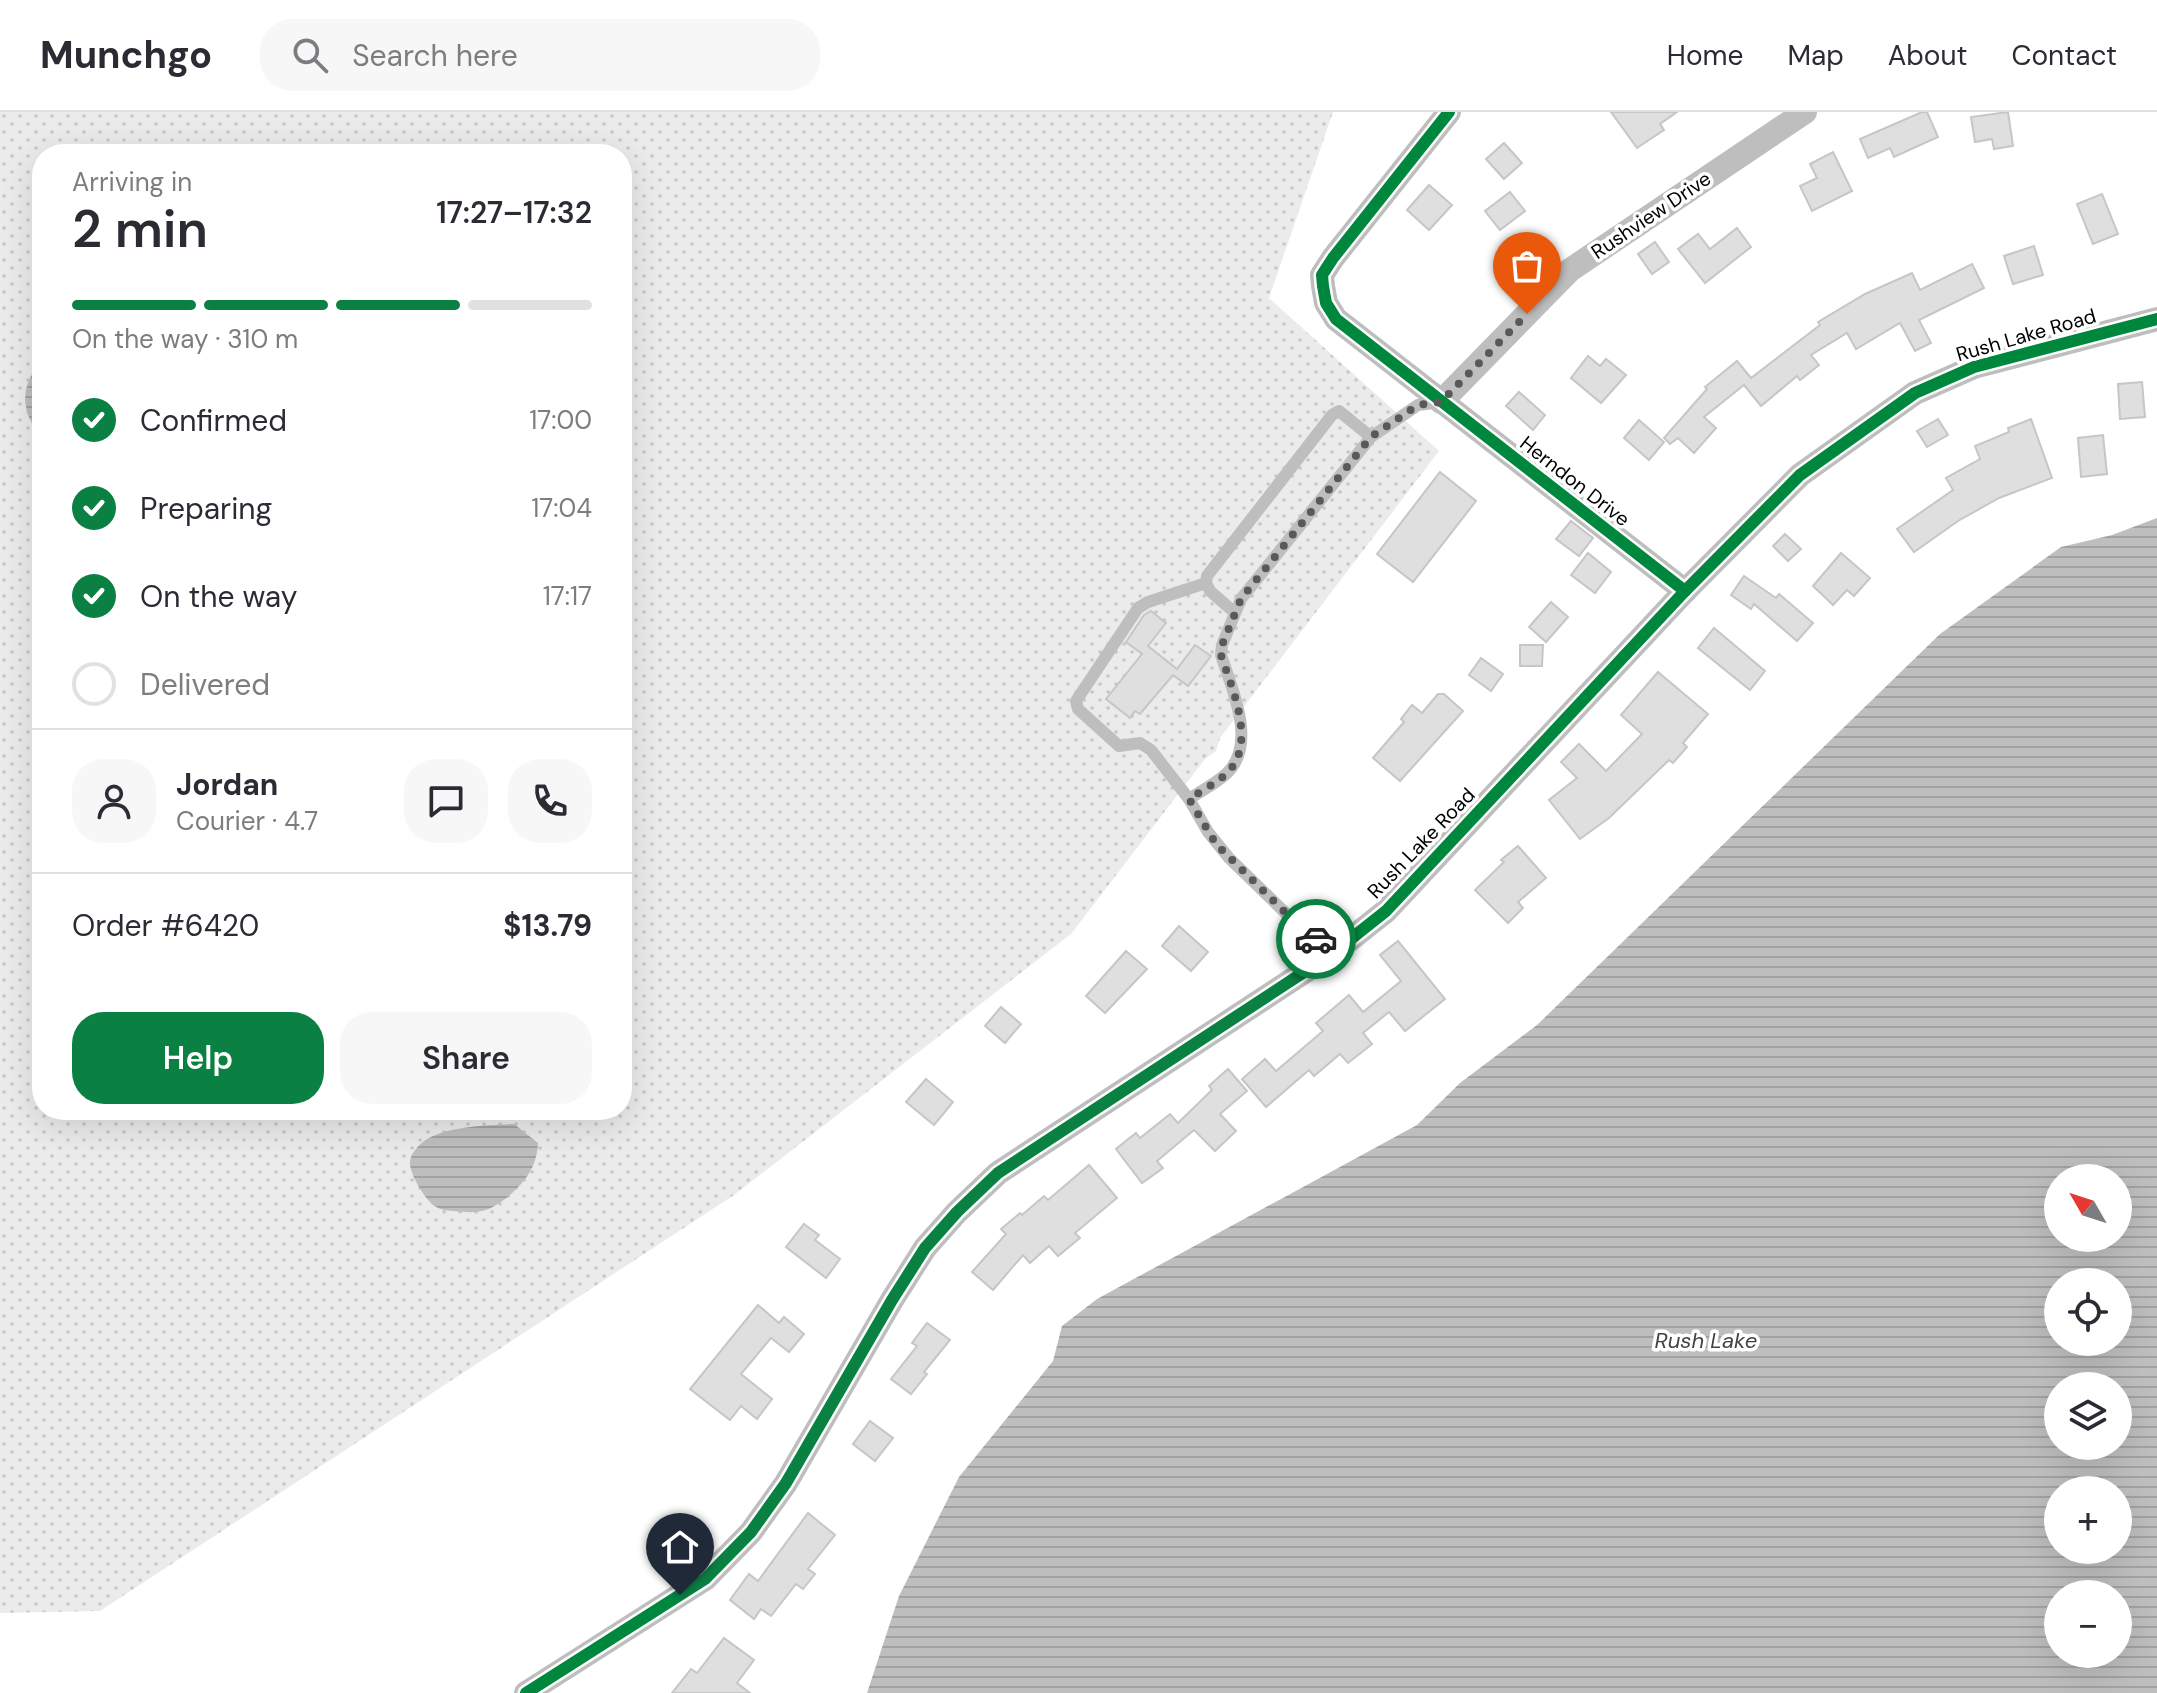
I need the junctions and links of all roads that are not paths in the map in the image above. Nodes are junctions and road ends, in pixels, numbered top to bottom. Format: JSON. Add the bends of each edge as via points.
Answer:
{"nodes":[{"id":1,"x":1449,"y":112,"type":"edge"},
{"id":2,"x":1805,"y":112,"type":"edge"},
{"id":3,"x":2157,"y":319,"type":"edge"},
{"id":4,"x":1441,"y":402,"type":"junction"},
{"id":5,"x":1371,"y":437,"type":"junction"},
{"id":6,"x":1206,"y":583,"type":"junction"},
{"id":7,"x":1685,"y":591,"type":"junction"},
{"id":8,"x":1234,"y":612,"type":"junction"},
{"id":9,"x":1189,"y":799,"type":"junction"},
{"id":10,"x":1333,"y":953,"type":"junction"},
{"id":11,"x":526,"y":1693,"type":"edge"}],
"edges":[{"from":1,"to":4,"type":"street","name":"Herndon Drive","via":[[1322,275],[1326,303],[1336,319]]},
{"from":2,"to":4,"type":"street","name":"Rushview Drive","via":[[1570,270]]},
{"from":3,"to":7,"type":"street","name":"Rush Lake Road","via":[[1974,367],[1915,393],[1800,475]]},
{"from":4,"to":5,"type":"lane","via":[[1418,405]]},
{"from":4,"to":7,"type":"street","name":"Herndon Drive"},
{"from":5,"to":6,"type":"lane","via":[[1339,411],[1332,415]]},
{"from":5,"to":8,"type":"lane"},
{"from":6,"to":8,"type":"lane"},
{"from":6,"to":9,"type":"lane","via":[[1138,608],[1076,701],[1078,709],[1119,746],[1140,743],[1151,750]]},
{"from":7,"to":10,"type":"street","name":"Rush Lake Road","via":[[1386,911]]},
{"from":8,"to":9,"type":"lane","via":[[1221,655],[1238,711],[1242,750],[1227,773]]},
{"from":9,"to":10,"type":"lane","via":[[1229,858]]},
{"from":10,"to":11,"type":"street","name":"Rush Lake Road","via":[[998,1173],[925,1248],[786,1483],[751,1532],[705,1579]]}]}
